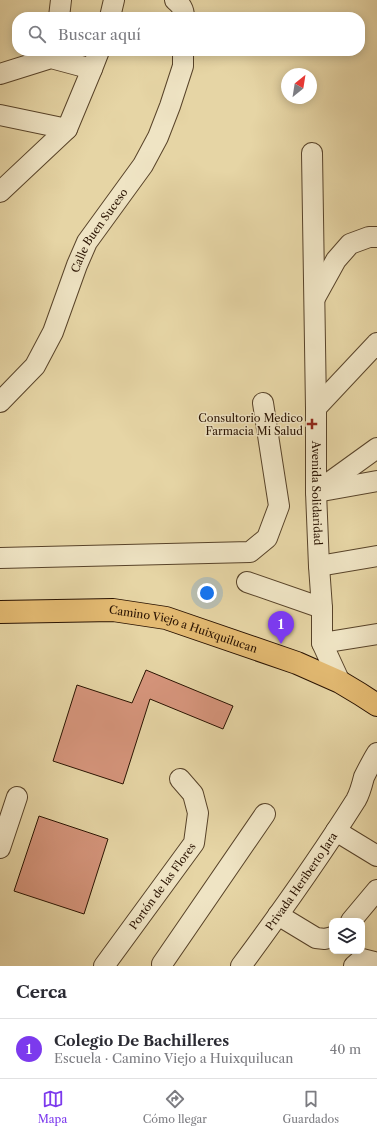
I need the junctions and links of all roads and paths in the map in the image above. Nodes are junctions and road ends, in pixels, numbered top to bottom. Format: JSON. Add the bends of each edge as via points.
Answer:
{"nodes":[{"id":1,"x":61,"y":0,"type":"edge"},
{"id":2,"x":114,"y":0,"type":"edge"},
{"id":3,"x":60,"y":12,"type":"edge"},
{"id":4,"x":111,"y":12,"type":"edge"},
{"id":5,"x":49,"y":56,"type":"edge"},
{"id":6,"x":61,"y":56,"type":"edge"},
{"id":7,"x":183,"y":56,"type":"edge"},
{"id":8,"x":95,"y":60,"type":"edge"},
{"id":9,"x":0,"y":74,"type":"edge"},
{"id":10,"x":0,"y":115,"type":"edge"},
{"id":11,"x":67,"y":129,"type":"junction"},
{"id":12,"x":312,"y":153,"type":"dead end"},
{"id":13,"x":0,"y":192,"type":"edge"},
{"id":14,"x":377,"y":237,"type":"edge"},
{"id":15,"x":314,"y":300,"type":"junction"},
{"id":16,"x":377,"y":343,"type":"edge"},
{"id":17,"x":0,"y":402,"type":"edge"},
{"id":18,"x":263,"y":403,"type":"dead end"},
{"id":19,"x":316,"y":408,"type":"junction"},
{"id":20,"x":377,"y":448,"type":"edge"},
{"id":21,"x":377,"y":481,"type":"edge"},
{"id":22,"x":316,"y":492,"type":"junction"},
{"id":23,"x":377,"y":556,"type":"edge"},
{"id":24,"x":0,"y":558,"type":"edge"},
{"id":25,"x":319,"y":566,"type":"junction"},
{"id":26,"x":247,"y":582,"type":"dead end"},
{"id":27,"x":322,"y":608,"type":"junction"},
{"id":28,"x":0,"y":612,"type":"edge"},
{"id":29,"x":377,"y":634,"type":"edge"},
{"id":30,"x":322,"y":643,"type":"junction"},
{"id":31,"x":340,"y":682,"type":"junction"},
{"id":32,"x":377,"y":705,"type":"edge"},
{"id":33,"x":377,"y":753,"type":"edge"},
{"id":34,"x":180,"y":779,"type":"dead end"},
{"id":35,"x":377,"y":779,"type":"edge"},
{"id":36,"x":359,"y":795,"type":"junction"},
{"id":37,"x":18,"y":797,"type":"dead end"},
{"id":38,"x":265,"y":814,"type":"dead end"},
{"id":39,"x":336,"y":831,"type":"junction"},
{"id":40,"x":0,"y":848,"type":"edge"},
{"id":41,"x":377,"y":856,"type":"edge"},
{"id":42,"x":377,"y":890,"type":"edge"},
{"id":43,"x":278,"y":915,"type":"junction"},
{"id":44,"x":354,"y":918,"type":"edge"},
{"id":45,"x":329,"y":938,"type":"edge"},
{"id":46,"x":377,"y":964,"type":"edge"},
{"id":47,"x":104,"y":966,"type":"edge"},
{"id":48,"x":162,"y":966,"type":"edge"},
{"id":49,"x":242,"y":966,"type":"edge"},
{"id":50,"x":354,"y":966,"type":"edge"}],
"edges":[{"from":1,"to":3,"type":"street"},
{"from":2,"to":4,"type":"street"},
{"from":5,"to":9,"type":"street"},
{"from":6,"to":8,"type":"street"},
{"from":7,"to":17,"type":"street","name":"Calle Buen Suceso","via":[[183,66],[170,106],[143,166],[87,242],[76,265],[53,332],[35,366]]},
{"from":8,"to":11,"type":"street"},
{"from":10,"to":11,"type":"street"},
{"from":11,"to":13,"type":"street"},
{"from":12,"to":15,"type":"street"},
{"from":14,"to":15,"type":"street","name":"Avenida Solidaridad","via":[[369,237],[350,244],[336,260]]},
{"from":15,"to":19,"type":"street","name":"Avenida Solidaridad"},
{"from":16,"to":19,"type":"street"},
{"from":18,"to":24,"type":"street","via":[[279,506],[267,538],[250,552]]},
{"from":19,"to":22,"type":"street","name":"Avenida Solidaridad"},
{"from":20,"to":22,"type":"street"},
{"from":21,"to":22,"type":"street"},
{"from":22,"to":25,"type":"street","name":"Avenida Solidaridad"},
{"from":23,"to":25,"type":"street"},
{"from":25,"to":27,"type":"street","name":"Avenida Solidaridad"},
{"from":26,"to":27,"type":"street"},
{"from":27,"to":30,"type":"street","name":"Avenida Solidaridad"},
{"from":28,"to":31,"type":"main road","name":"Camino Viejo a Huixquilucan","via":[[113,610],[166,618],[297,663]]},
{"from":29,"to":30,"type":"street"},
{"from":30,"to":31,"type":"street","name":"Avenida Solidaridad"},
{"from":31,"to":32,"type":"main road","name":"Camino Viejo a Huixquilucan"},
{"from":33,"to":36,"type":"street","name":"Privada Heriberto Jara","via":[[364,777]]},
{"from":34,"to":47,"type":"street","name":"Portón de las Flores","via":[[193,794],[198,813],[194,843]]},
{"from":35,"to":36,"type":"street","name":"Privada Heriberto Jara"},
{"from":36,"to":39,"type":"street","name":"Privada Heriberto Jara"},
{"from":37,"to":40,"type":"street"},
{"from":38,"to":48,"type":"street"},
{"from":39,"to":41,"type":"street"},
{"from":39,"to":43,"type":"street","name":"Privada Heriberto Jara"},
{"from":42,"to":44,"type":"street"},
{"from":43,"to":45,"type":"street","via":[[316,938]]},
{"from":43,"to":49,"type":"street","name":"Privada Heriberto Jara"},
{"from":46,"to":50,"type":"street","via":[[362,959]]}]}
